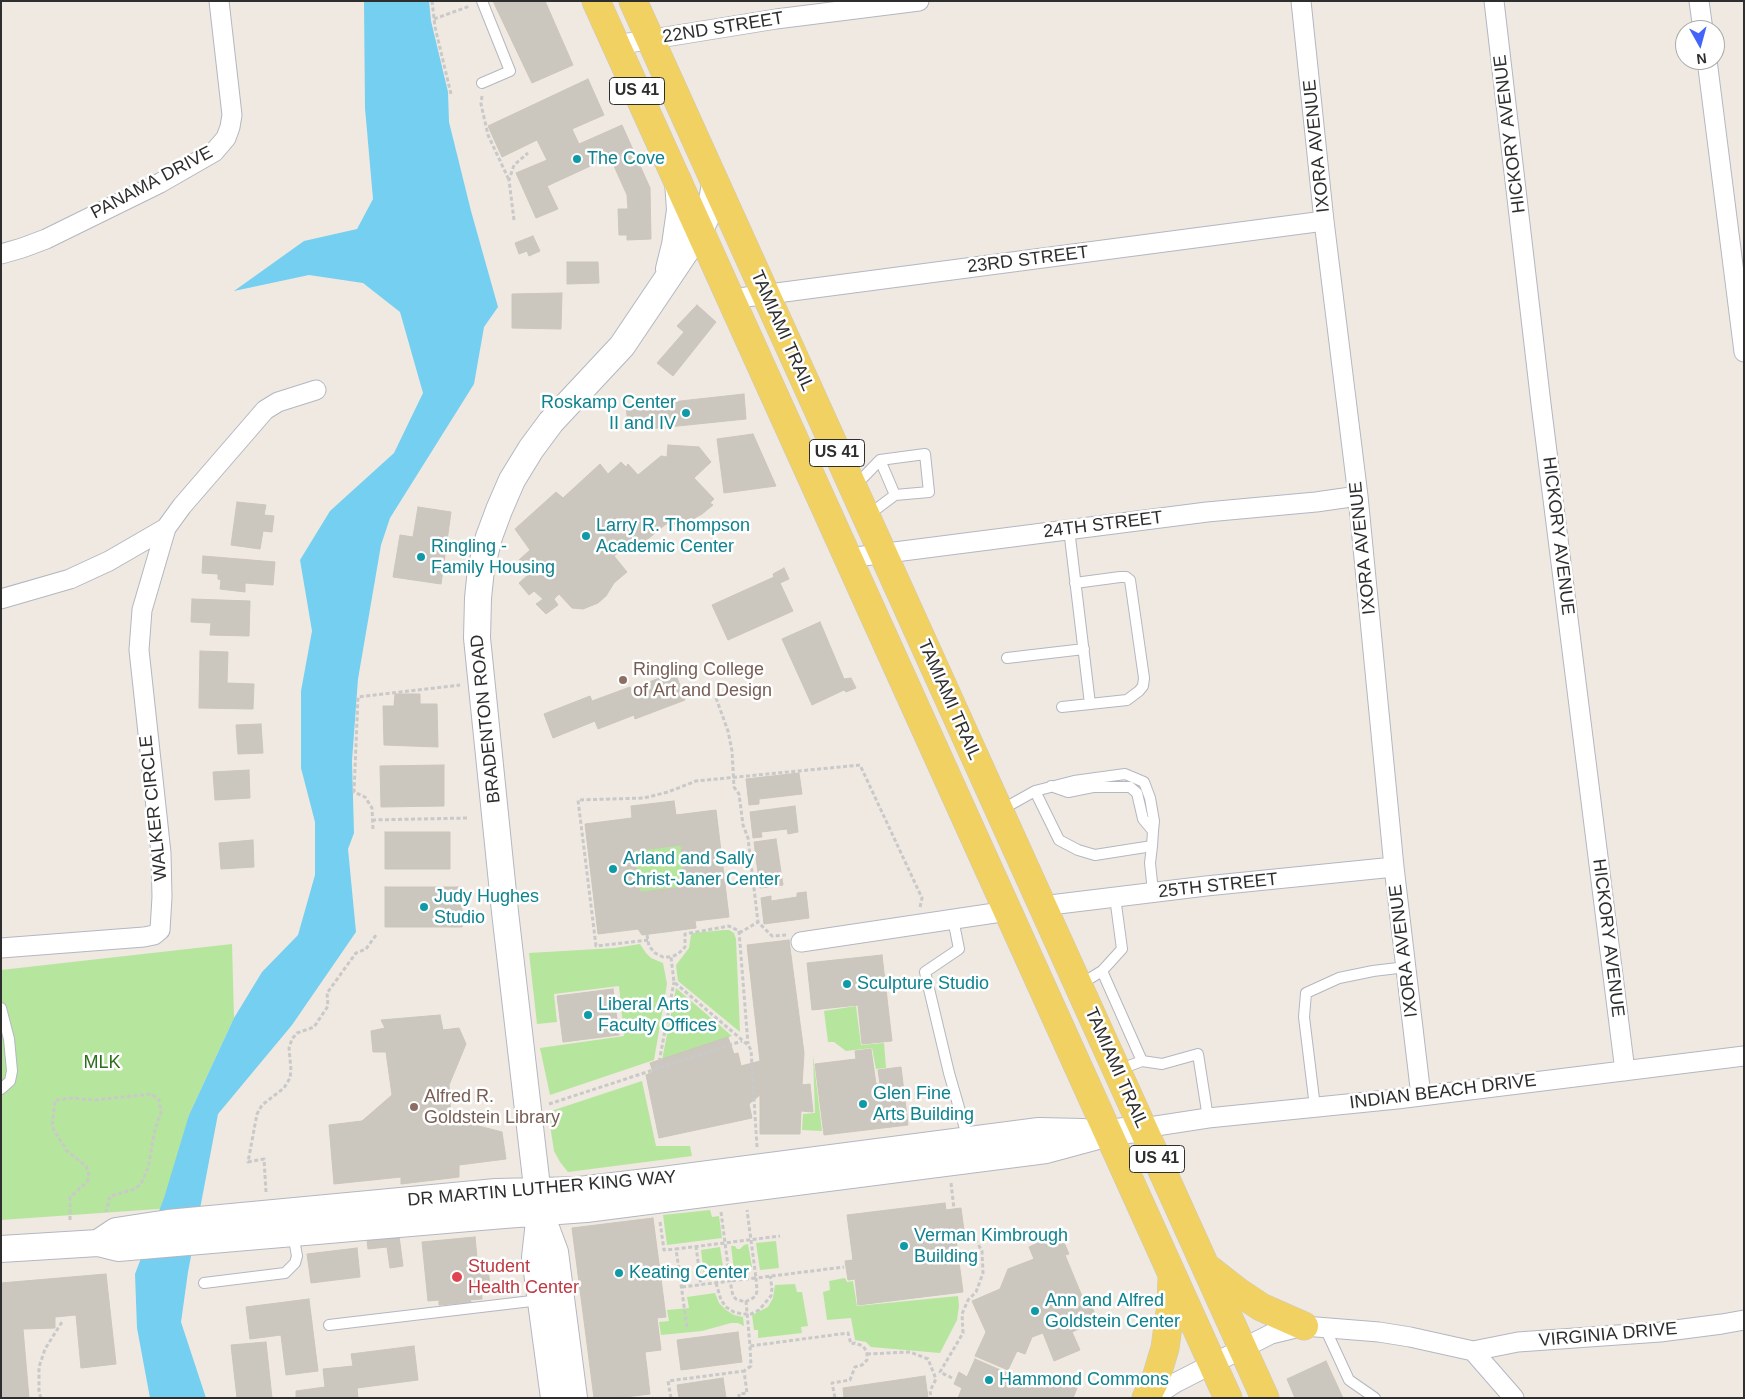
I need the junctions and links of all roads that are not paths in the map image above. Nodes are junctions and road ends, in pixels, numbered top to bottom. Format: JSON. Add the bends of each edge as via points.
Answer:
{"nodes":[{"id":1,"x":218,"y":1,"type":"edge"},
{"id":2,"x":482,"y":1,"type":"edge"},
{"id":3,"x":596,"y":1,"type":"edge"},
{"id":4,"x":633,"y":1,"type":"edge"},
{"id":5,"x":919,"y":1,"type":"edge"},
{"id":6,"x":1301,"y":1,"type":"edge"},
{"id":7,"x":1494,"y":1,"type":"edge"},
{"id":8,"x":1699,"y":1,"type":"edge"},
{"id":9,"x":775,"y":10,"type":"edge"},
{"id":10,"x":1702,"y":20,"type":"edge"},
{"id":11,"x":650,"y":39,"type":"junction"},
{"id":12,"x":616,"y":45,"type":"junction"},
{"id":13,"x":1708,"y":70,"type":"edge"},
{"id":14,"x":482,"y":83,"type":"road end"},
{"id":15,"x":678,"y":180,"type":"junction"},
{"id":16,"x":715,"y":184,"type":"junction"},
{"id":17,"x":1324,"y":221,"type":"junction"},
{"id":18,"x":700,"y":230,"type":"junction"},
{"id":19,"x":1,"y":254,"type":"edge"},
{"id":20,"x":666,"y":282,"type":"junction"},
{"id":21,"x":766,"y":294,"type":"junction"},
{"id":22,"x":731,"y":299,"type":"junction"},
{"id":23,"x":1744,"y":352,"type":"edge"},
{"id":24,"x":316,"y":390,"type":"dead end"},
{"id":25,"x":880,"y":460,"type":"junction"},
{"id":26,"x":853,"y":487,"type":"junction"},
{"id":27,"x":895,"y":494,"type":"junction"},
{"id":28,"x":1358,"y":496,"type":"junction"},
{"id":29,"x":866,"y":516,"type":"junction"},
{"id":30,"x":166,"y":528,"type":"junction"},
{"id":31,"x":1069,"y":529,"type":"junction"},
{"id":32,"x":883,"y":553,"type":"junction"},
{"id":33,"x":848,"y":558,"type":"junction"},
{"id":34,"x":1075,"y":583,"type":"junction"},
{"id":35,"x":1,"y":599,"type":"edge"},
{"id":36,"x":1084,"y":649,"type":"junction"},
{"id":37,"x":1008,"y":658,"type":"dead end"},
{"id":38,"x":1090,"y":704,"type":"junction"},
{"id":39,"x":1062,"y":707,"type":"dead end"},
{"id":40,"x":1035,"y":791,"type":"junction"},
{"id":41,"x":1000,"y":812,"type":"junction"},
{"id":42,"x":1152,"y":846,"type":"junction"},
{"id":43,"x":982,"y":852,"type":"junction"},
{"id":44,"x":1394,"y":867,"type":"junction"},
{"id":45,"x":1153,"y":892,"type":"junction"},
{"id":46,"x":1115,"y":897,"type":"junction"},
{"id":47,"x":1042,"y":906,"type":"junction"},
{"id":48,"x":1008,"y":910,"type":"junction"},
{"id":49,"x":953,"y":919,"type":"junction"},
{"id":50,"x":801,"y":942,"type":"road end"},
{"id":51,"x":1,"y":948,"type":"edge"},
{"id":52,"x":1406,"y":967,"type":"junction"},
{"id":53,"x":1102,"y":971,"type":"junction"},
{"id":54,"x":1075,"y":977,"type":"junction"},
{"id":55,"x":1,"y":1008,"type":"edge"},
{"id":56,"x":1744,"y":1056,"type":"edge"},
{"id":57,"x":1142,"y":1061,"type":"junction"},
{"id":58,"x":1117,"y":1070,"type":"junction"},
{"id":59,"x":1625,"y":1071,"type":"junction"},
{"id":60,"x":1,"y":1089,"type":"edge"},
{"id":61,"x":1421,"y":1096,"type":"junction"},
{"id":62,"x":1315,"y":1107,"type":"junction"},
{"id":63,"x":1208,"y":1118,"type":"junction"},
{"id":64,"x":1143,"y":1128,"type":"junction"},
{"id":65,"x":1109,"y":1133,"type":"junction"},
{"id":66,"x":968,"y":1140,"type":"junction"},
{"id":67,"x":539,"y":1203,"type":"junction"},
{"id":68,"x":289,"y":1222,"type":"junction"},
{"id":69,"x":1,"y":1249,"type":"edge"},
{"id":70,"x":1205,"y":1266,"type":"junction"},
{"id":71,"x":1172,"y":1274,"type":"junction"},
{"id":72,"x":204,"y":1283,"type":"dead end"},
{"id":73,"x":541,"y":1300,"type":"junction"},
{"id":74,"x":1744,"y":1320,"type":"edge"},
{"id":75,"x":329,"y":1325,"type":"dead end"},
{"id":76,"x":1314,"y":1326,"type":"junction"},
{"id":77,"x":1243,"y":1348,"type":"junction"},
{"id":78,"x":1472,"y":1351,"type":"junction"},
{"id":79,"x":1212,"y":1363,"type":"junction"},
{"id":80,"x":554,"y":1398,"type":"edge"},
{"id":81,"x":574,"y":1398,"type":"edge"},
{"id":82,"x":1146,"y":1398,"type":"edge"},
{"id":83,"x":1152,"y":1398,"type":"edge"},
{"id":84,"x":1228,"y":1398,"type":"edge"},
{"id":85,"x":1265,"y":1398,"type":"edge"},
{"id":86,"x":1376,"y":1398,"type":"edge"},
{"id":87,"x":1514,"y":1398,"type":"edge"}],
"edges":[{"from":1,"to":19,"type":"street","name":"PANAMA DRIVE","via":[[232,114],[226,138],[214,152],[46,239]]},
{"from":2,"to":14,"type":"lane","via":[[510,71]]},
{"from":3,"to":12,"type":"main road","name":"TAMIAMI TRAIL","number":"US 41"},
{"from":4,"to":11,"type":"main road","name":"TAMIAMI TRAIL","number":"US 41"},
{"from":5,"to":9,"type":"street","name":"22ND STREET"},
{"from":6,"to":17,"type":"street","name":"IXORA AVENUE"},
{"from":7,"to":59,"type":"street","name":"HICKORY AVENUE"},
{"from":8,"to":10,"type":"street"},
{"from":9,"to":11,"type":"street","name":"22ND STREET"},
{"from":11,"to":12,"type":"street","name":"22ND STREET"},
{"from":11,"to":16,"type":"main road","name":"TAMIAMI TRAIL","number":"US 41"},
{"from":12,"to":15,"type":"main road","name":"TAMIAMI TRAIL","number":"US 41"},
{"from":13,"to":23,"type":"street"},
{"from":15,"to":18,"type":"main road","name":"TAMIAMI TRAIL","number":"US 41"},
{"from":15,"to":20,"type":"street","name":"BRADENTON ROAD","via":[[679,218]]},
{"from":16,"to":18,"type":"street","name":"BRADENTON ROAD","via":[[711,206]]},
{"from":16,"to":21,"type":"main road","name":"TAMIAMI TRAIL","number":"US 41"},
{"from":17,"to":21,"type":"street","name":"23RD STREET"},
{"from":17,"to":28,"type":"street","name":"IXORA AVENUE"},
{"from":18,"to":20,"type":"street","name":"BRADENTON ROAD"},
{"from":18,"to":22,"type":"main road","name":"TAMIAMI TRAIL","number":"US 41"},
{"from":20,"to":67,"type":"street","name":"BRADENTON ROAD","via":[[622,346],[551,422],[512,480],[490,535],[478,598],[477,638]]},
{"from":21,"to":22,"type":"street","name":"23RD STREET"},
{"from":21,"to":26,"type":"main road","name":"TAMIAMI TRAIL","number":"US 41"},
{"from":22,"to":33,"type":"main road","name":"TAMIAMI TRAIL","number":"US 41"},
{"from":24,"to":30,"type":"street","name":"WALKER CIRCLE","via":[[278,402],[265,410]]},
{"from":25,"to":26,"type":"lane"},
{"from":25,"to":27,"type":"lane"},
{"from":25,"to":27,"type":"lane","via":[[925,454],[929,492]]},
{"from":26,"to":29,"type":"main road","name":"TAMIAMI TRAIL","number":"US 41"},
{"from":27,"to":29,"type":"lane"},
{"from":28,"to":31,"type":"street","name":"24TH STREET"},
{"from":28,"to":44,"type":"street","name":"IXORA AVENUE"},
{"from":29,"to":32,"type":"main road","name":"TAMIAMI TRAIL","number":"US 41"},
{"from":30,"to":35,"type":"street","name":"WALKER CIRCLE","via":[[70,579]]},
{"from":30,"to":51,"type":"street","name":"WALKER CIRCLE","via":[[142,610],[139,650],[160,853],[160,930],[144,937]]},
{"from":31,"to":32,"type":"street","name":"24TH STREET"},
{"from":31,"to":34,"type":"lane"},
{"from":32,"to":33,"type":"street","name":"24TH STREET"},
{"from":32,"to":41,"type":"main road","name":"TAMIAMI TRAIL","number":"US 41"},
{"from":33,"to":43,"type":"main road","name":"TAMIAMI TRAIL","number":"US 41"},
{"from":34,"to":36,"type":"lane"},
{"from":34,"to":38,"type":"lane","via":[[1120,576],[1130,580],[1143,669],[1143,686],[1134,696],[1127,700]]},
{"from":36,"to":37,"type":"lane"},
{"from":36,"to":38,"type":"lane"},
{"from":38,"to":39,"type":"lane"},
{"from":40,"to":41,"type":"lane"},
{"from":40,"to":42,"type":"lane","via":[[1059,840],[1078,850],[1095,855]]},
{"from":40,"to":42,"type":"lane","via":[[1074,781],[1125,774],[1134,776],[1144,782],[1150,798],[1154,821]]},
{"from":41,"to":47,"type":"main road","name":"TAMIAMI TRAIL","number":"US 41"},
{"from":42,"to":45,"type":"lane"},
{"from":43,"to":47,"type":"main road","via":[[1019,896]]},
{"from":43,"to":48,"type":"main road","name":"TAMIAMI TRAIL","number":"US 41"},
{"from":44,"to":45,"type":"street","name":"25TH STREET"},
{"from":44,"to":52,"type":"street","name":"IXORA AVENUE"},
{"from":45,"to":46,"type":"street","name":"25TH STREET"},
{"from":46,"to":47,"type":"street","name":"25TH STREET"},
{"from":46,"to":53,"type":"lane","via":[[1122,949]]},
{"from":47,"to":54,"type":"main road","name":"TAMIAMI TRAIL","number":"US 41"},
{"from":48,"to":49,"type":"street"},
{"from":48,"to":54,"type":"main road","via":[[1036,931]]},
{"from":48,"to":65,"type":"main road","name":"TAMIAMI TRAIL","number":"US 41"},
{"from":49,"to":50,"type":"street"},
{"from":49,"to":66,"type":"lane","via":[[959,949],[925,972]]},
{"from":52,"to":61,"type":"street","name":"IXORA AVENUE"},
{"from":52,"to":62,"type":"lane","via":[[1339,978],[1306,993],[1304,1017]]},
{"from":53,"to":54,"type":"lane"},
{"from":53,"to":57,"type":"lane"},
{"from":54,"to":58,"type":"main road","name":"TAMIAMI TRAIL","number":"US 41"},
{"from":55,"to":60,"type":"lane","via":[[9,1039],[12,1071],[10,1082]]},
{"from":56,"to":59,"type":"street","name":"INDIAN BEACH DRIVE"},
{"from":57,"to":58,"type":"lane"},
{"from":57,"to":63,"type":"lane","via":[[1162,1064],[1198,1054]]},
{"from":58,"to":64,"type":"main road","name":"TAMIAMI TRAIL","number":"US 41"},
{"from":59,"to":61,"type":"street","name":"INDIAN BEACH DRIVE"},
{"from":61,"to":62,"type":"street","name":"INDIAN BEACH DRIVE"},
{"from":62,"to":63,"type":"street","name":"INDIAN BEACH DRIVE"},
{"from":63,"to":64,"type":"street","name":"INDIAN BEACH DRIVE"},
{"from":64,"to":65,"type":"street","name":"DR MARTIN LUTHER KING WAY"},
{"from":64,"to":70,"type":"main road","name":"TAMIAMI TRAIL","number":"US 41"},
{"from":65,"to":66,"type":"street","name":"DR MARTIN LUTHER KING WAY","via":[[1039,1131]]},
{"from":65,"to":67,"type":"street","name":"DR MARTIN LUTHER KING WAY","via":[[1046,1150],[586,1209]]},
{"from":65,"to":71,"type":"main road","name":"TAMIAMI TRAIL","number":"US 41"},
{"from":66,"to":67,"type":"street","name":"DR MARTIN LUTHER KING WAY","via":[[579,1190]]},
{"from":67,"to":68,"type":"street","name":"DR MARTIN LUTHER KING WAY","via":[[504,1214]]},
{"from":67,"to":73,"type":"street","name":"BRADENTON ROAD","via":[[535,1257]]},
{"from":67,"to":81,"type":"street","name":"BRADENTON ROAD","via":[[555,1252]]},
{"from":68,"to":69,"type":"street","name":"DR MARTIN LUTHER KING WAY","via":[[109,1235]]},
{"from":68,"to":72,"type":"lane","via":[[297,1256],[285,1273]]},
{"from":70,"to":76,"type":"main road","via":[[1261,1307]]},
{"from":70,"to":77,"type":"main road","name":"TAMIAMI TRAIL","number":"US 41"},
{"from":71,"to":79,"type":"main road","name":"TAMIAMI TRAIL","number":"US 41"},
{"from":71,"to":82,"type":"main road","via":[[1165,1348]]},
{"from":73,"to":75,"type":"lane"},
{"from":73,"to":80,"type":"street","name":"BRADENTON ROAD"},
{"from":74,"to":78,"type":"street","name":"VIRGINIA DRIVE","via":[[1660,1332],[1518,1342]]},
{"from":76,"to":77,"type":"street","via":[[1272,1334]]},
{"from":76,"to":78,"type":"street","via":[[1410,1337]]},
{"from":76,"to":86,"type":"lane","via":[[1349,1380]]},
{"from":77,"to":79,"type":"street"},
{"from":77,"to":85,"type":"main road","name":"TAMIAMI TRAIL","number":"US 41"},
{"from":78,"to":87,"type":"street"},
{"from":79,"to":83,"type":"street"},
{"from":79,"to":84,"type":"main road","name":"TAMIAMI TRAIL","number":"US 41"}]}
